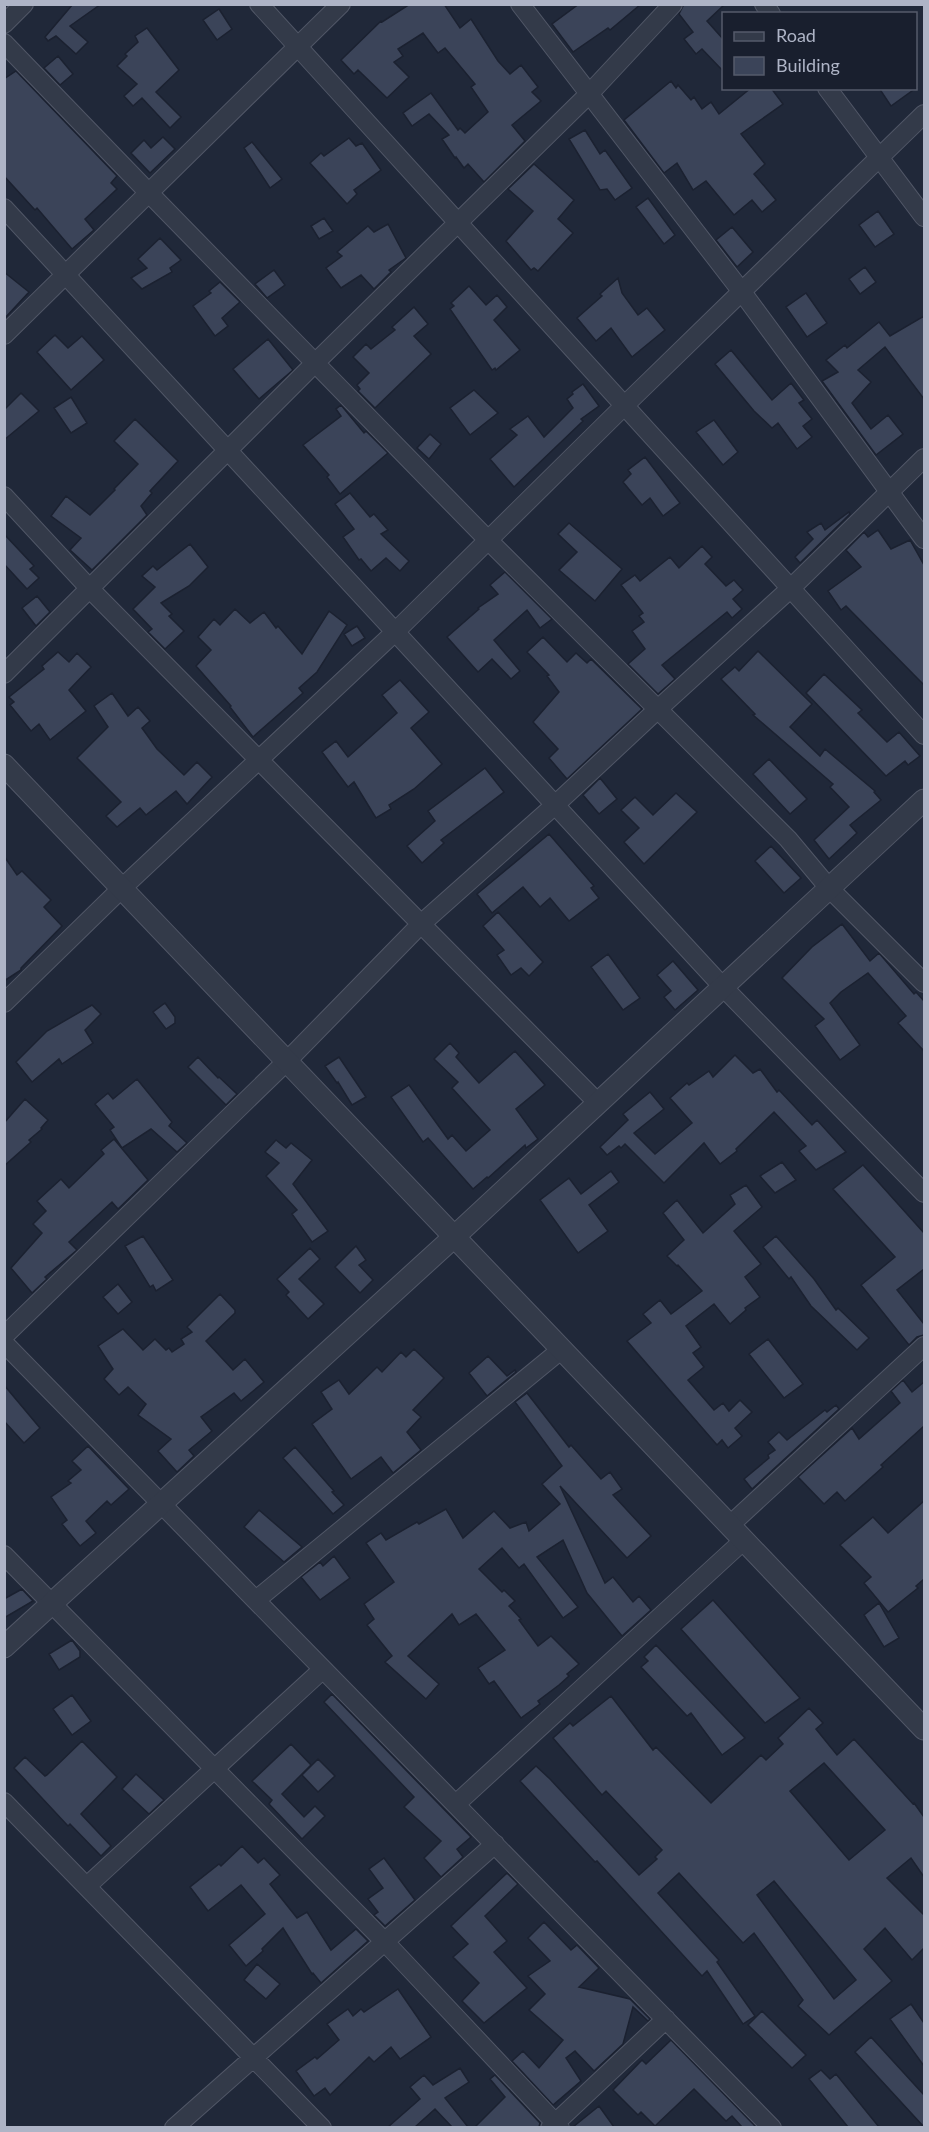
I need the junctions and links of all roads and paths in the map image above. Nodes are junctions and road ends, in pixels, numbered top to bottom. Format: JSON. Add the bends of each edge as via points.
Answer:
{"nodes":[{"id":1,"x":24,"y":4,"type":"edge"},
{"id":2,"x":259,"y":4,"type":"edge"},
{"id":3,"x":341,"y":4,"type":"edge"},
{"id":4,"x":520,"y":4,"type":"edge"},
{"id":5,"x":673,"y":4,"type":"edge"},
{"id":6,"x":4,"y":24,"type":"edge"},
{"id":7,"x":4,"y":42,"type":"edge"},
{"id":8,"x":299,"y":46,"type":"junction"},
{"id":9,"x":829,"y":90,"type":"edge"},
{"id":10,"x":589,"y":94,"type":"junction"},
{"id":11,"x":924,"y":114,"type":"edge"},
{"id":12,"x":880,"y":159,"type":"junction"},
{"id":13,"x":148,"y":193,"type":"junction"},
{"id":14,"x":4,"y":208,"type":"edge"},
{"id":15,"x":924,"y":217,"type":"edge"},
{"id":16,"x":458,"y":222,"type":"junction"},
{"id":17,"x":66,"y":275,"type":"junction"},
{"id":18,"x":742,"y":292,"type":"junction"},
{"id":19,"x":4,"y":335,"type":"edge"},
{"id":20,"x":315,"y":363,"type":"junction"},
{"id":21,"x":625,"y":405,"type":"junction"},
{"id":22,"x":228,"y":450,"type":"junction"},
{"id":23,"x":924,"y":458,"type":"edge"},
{"id":24,"x":890,"y":492,"type":"junction"},
{"id":25,"x":4,"y":496,"type":"edge"},
{"id":26,"x":924,"y":539,"type":"edge"},
{"id":27,"x":488,"y":540,"type":"junction"},
{"id":28,"x":791,"y":588,"type":"junction"},
{"id":29,"x":90,"y":589,"type":"junction"},
{"id":30,"x":395,"y":632,"type":"junction"},
{"id":31,"x":4,"y":674,"type":"edge"},
{"id":32,"x":658,"y":709,"type":"junction"},
{"id":33,"x":924,"y":735,"type":"edge"},
{"id":34,"x":259,"y":760,"type":"junction"},
{"id":35,"x":4,"y":765,"type":"edge"},
{"id":36,"x":924,"y":800,"type":"edge"},
{"id":37,"x":555,"y":805,"type":"junction"},
{"id":38,"x":122,"y":888,"type":"junction"},
{"id":39,"x":829,"y":888,"type":"junction"},
{"id":40,"x":421,"y":924,"type":"junction"},
{"id":41,"x":924,"y":983,"type":"edge"},
{"id":42,"x":723,"y":987,"type":"junction"},
{"id":43,"x":4,"y":1003,"type":"edge"},
{"id":44,"x":287,"y":1061,"type":"junction"},
{"id":45,"x":598,"y":1103,"type":"junction"},
{"id":46,"x":924,"y":1193,"type":"edge"},
{"id":47,"x":455,"y":1236,"type":"junction"},
{"id":48,"x":4,"y":1336,"type":"edge"},
{"id":49,"x":4,"y":1343,"type":"edge"},
{"id":50,"x":924,"y":1346,"type":"edge"},
{"id":51,"x":562,"y":1349,"type":"junction"},
{"id":52,"x":161,"y":1503,"type":"junction"},
{"id":53,"x":737,"y":1532,"type":"junction"},
{"id":54,"x":4,"y":1554,"type":"edge"},
{"id":55,"x":255,"y":1600,"type":"junction"},
{"id":56,"x":53,"y":1602,"type":"junction"},
{"id":57,"x":4,"y":1647,"type":"edge"},
{"id":58,"x":323,"y":1669,"type":"junction"},
{"id":59,"x":924,"y":1729,"type":"edge"},
{"id":60,"x":216,"y":1769,"type":"junction"},
{"id":61,"x":4,"y":1802,"type":"edge"},
{"id":62,"x":456,"y":1804,"type":"junction"},
{"id":63,"x":495,"y":1844,"type":"junction"},
{"id":64,"x":87,"y":1886,"type":"junction"},
{"id":65,"x":385,"y":1942,"type":"junction"},
{"id":66,"x":666,"y":2019,"type":"junction"},
{"id":67,"x":254,"y":2057,"type":"junction"},
{"id":68,"x":555,"y":2126,"type":"edge"},
{"id":69,"x":174,"y":2127,"type":"edge"},
{"id":70,"x":322,"y":2127,"type":"edge"},
{"id":71,"x":772,"y":2127,"type":"edge"}],
"edges":[{"from":1,"to":6,"type":"street"},
{"from":2,"to":8,"type":"street"},
{"from":3,"to":8,"type":"street"},
{"from":4,"to":10,"type":"street"},
{"from":5,"to":10,"type":"street"},
{"from":7,"to":13,"type":"street"},
{"from":8,"to":13,"type":"street"},
{"from":8,"to":16,"type":"street"},
{"from":9,"to":12,"type":"street"},
{"from":10,"to":16,"type":"street"},
{"from":10,"to":18,"type":"street"},
{"from":11,"to":12,"type":"street"},
{"from":12,"to":15,"type":"street"},
{"from":12,"to":18,"type":"street"},
{"from":13,"to":17,"type":"street"},
{"from":13,"to":20,"type":"street"},
{"from":14,"to":17,"type":"street"},
{"from":16,"to":20,"type":"street"},
{"from":16,"to":21,"type":"street"},
{"from":17,"to":19,"type":"street"},
{"from":17,"to":22,"type":"street"},
{"from":18,"to":21,"type":"street"},
{"from":18,"to":24,"type":"street"},
{"from":20,"to":22,"type":"street"},
{"from":20,"to":27,"type":"street"},
{"from":21,"to":27,"type":"street"},
{"from":21,"to":28,"type":"street"},
{"from":22,"to":29,"type":"street"},
{"from":22,"to":30,"type":"street"},
{"from":23,"to":24,"type":"street"},
{"from":24,"to":26,"type":"street"},
{"from":24,"to":28,"type":"street"},
{"from":25,"to":29,"type":"street"},
{"from":27,"to":30,"type":"street"},
{"from":27,"to":32,"type":"street"},
{"from":28,"to":32,"type":"street"},
{"from":28,"to":33,"type":"street"},
{"from":29,"to":31,"type":"street"},
{"from":29,"to":34,"type":"street"},
{"from":30,"to":34,"type":"street"},
{"from":30,"to":37,"type":"street"},
{"from":32,"to":37,"type":"street"},
{"from":32,"to":39,"type":"street","via":[[788,838]]},
{"from":34,"to":38,"type":"street"},
{"from":34,"to":40,"type":"street"},
{"from":35,"to":38,"type":"street"},
{"from":36,"to":39,"type":"street"},
{"from":37,"to":40,"type":"street"},
{"from":37,"to":42,"type":"street"},
{"from":38,"to":43,"type":"street"},
{"from":38,"to":44,"type":"street"},
{"from":39,"to":41,"type":"street"},
{"from":39,"to":42,"type":"street"},
{"from":40,"to":44,"type":"street"},
{"from":40,"to":45,"type":"street"},
{"from":42,"to":45,"type":"street"},
{"from":42,"to":46,"type":"street"},
{"from":44,"to":47,"type":"street"},
{"from":44,"to":48,"type":"street"},
{"from":45,"to":47,"type":"street"},
{"from":47,"to":51,"type":"street"},
{"from":47,"to":52,"type":"street"},
{"from":49,"to":52,"type":"street"},
{"from":50,"to":53,"type":"street"},
{"from":51,"to":53,"type":"street"},
{"from":51,"to":55,"type":"street"},
{"from":52,"to":55,"type":"street"},
{"from":52,"to":56,"type":"street"},
{"from":53,"to":59,"type":"street"},
{"from":53,"to":62,"type":"street"},
{"from":54,"to":56,"type":"street"},
{"from":55,"to":58,"type":"street"},
{"from":56,"to":57,"type":"street"},
{"from":56,"to":60,"type":"street"},
{"from":58,"to":60,"type":"street"},
{"from":58,"to":62,"type":"street"},
{"from":60,"to":64,"type":"street"},
{"from":60,"to":65,"type":"street"},
{"from":61,"to":64,"type":"street"},
{"from":62,"to":63,"type":"street"},
{"from":63,"to":65,"type":"street"},
{"from":63,"to":66,"type":"street"},
{"from":64,"to":67,"type":"street"},
{"from":65,"to":67,"type":"street"},
{"from":65,"to":68,"type":"street"},
{"from":66,"to":68,"type":"street"},
{"from":66,"to":71,"type":"street"},
{"from":67,"to":69,"type":"street"},
{"from":67,"to":70,"type":"street"}]}
